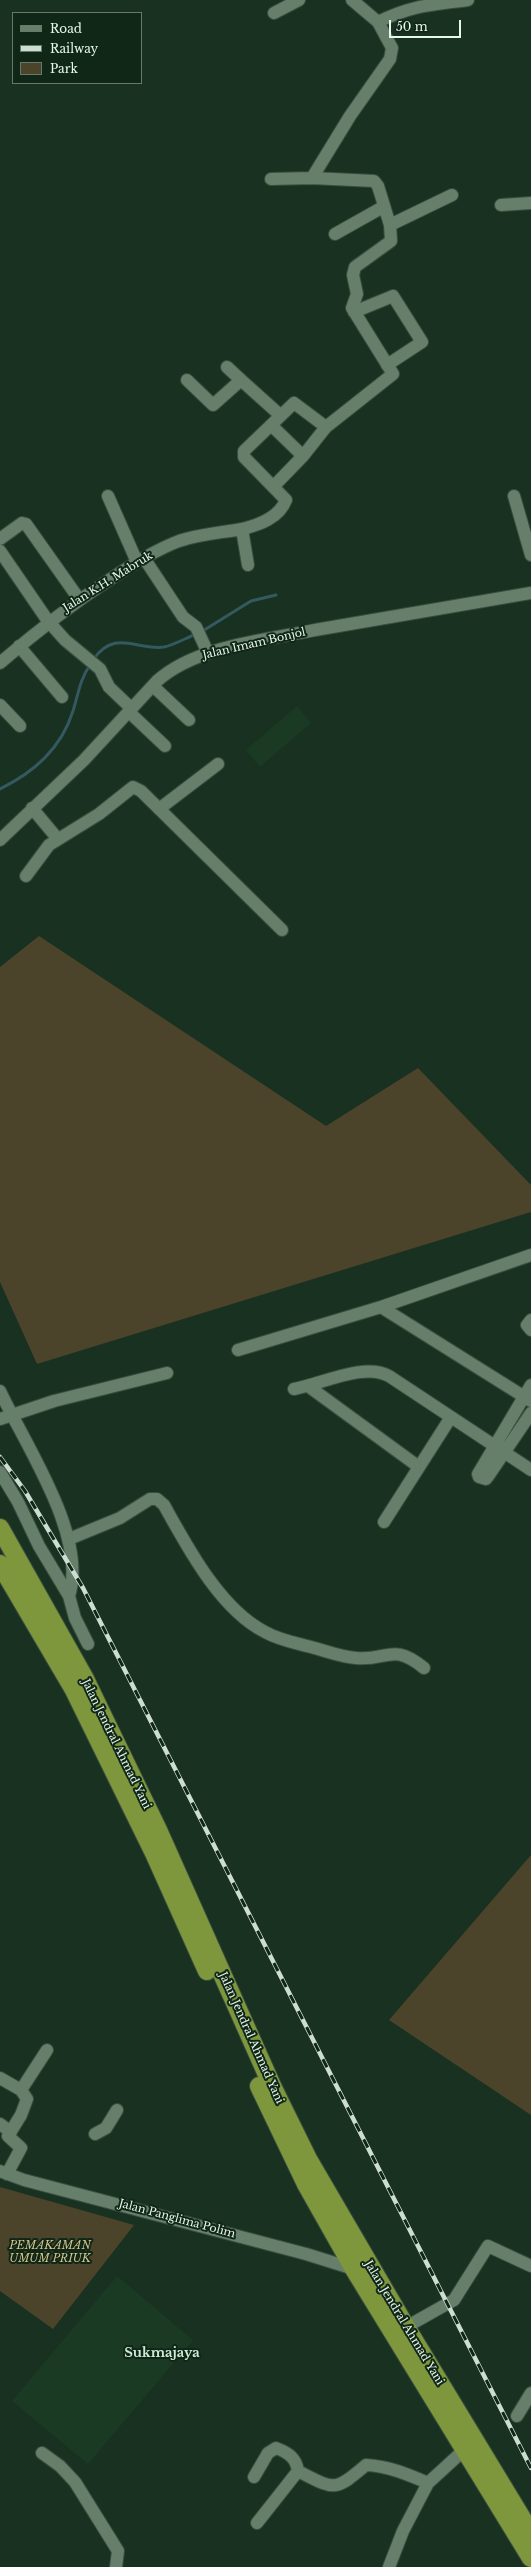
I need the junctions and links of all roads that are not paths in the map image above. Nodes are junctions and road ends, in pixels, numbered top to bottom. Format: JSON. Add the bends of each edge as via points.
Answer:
{"nodes":[{"id":1,"x":299,"y":0,"type":"edge"},
{"id":2,"x":352,"y":0,"type":"edge"},
{"id":3,"x":468,"y":0,"type":"edge"},
{"id":4,"x":274,"y":13,"type":"dead end"},
{"id":5,"x":378,"y":22,"type":"junction"},
{"id":6,"x":312,"y":178,"type":"junction"},
{"id":7,"x":272,"y":179,"type":"dead end"},
{"id":8,"x":452,"y":195,"type":"dead end"},
{"id":9,"x":531,"y":203,"type":"edge"},
{"id":10,"x":501,"y":205,"type":"dead end"},
{"id":11,"x":383,"y":207,"type":"junction"},
{"id":12,"x":390,"y":225,"type":"junction"},
{"id":13,"x":336,"y":234,"type":"dead end"},
{"id":14,"x":354,"y":312,"type":"junction"},
{"id":15,"x":387,"y":365,"type":"junction"},
{"id":16,"x":227,"y":367,"type":"dead end"},
{"id":17,"x":188,"y":380,"type":"dead end"},
{"id":18,"x":241,"y":380,"type":"junction"},
{"id":19,"x":280,"y":415,"type":"junction"},
{"id":20,"x":271,"y":425,"type":"junction"},
{"id":21,"x":326,"y":426,"type":"junction"},
{"id":22,"x":303,"y":456,"type":"junction"},
{"id":23,"x":273,"y":487,"type":"junction"},
{"id":24,"x":108,"y":496,"type":"dead end"},
{"id":25,"x":514,"y":496,"type":"dead end"},
{"id":26,"x":242,"y":529,"type":"junction"},
{"id":27,"x":0,"y":539,"type":"edge"},
{"id":28,"x":0,"y":551,"type":"edge"},
{"id":29,"x":531,"y":555,"type":"edge"},
{"id":30,"x":141,"y":560,"type":"junction"},
{"id":31,"x":248,"y":565,"type":"dead end"},
{"id":32,"x":531,"y":593,"type":"edge"},
{"id":33,"x":79,"y":599,"type":"junction"},
{"id":34,"x":48,"y":621,"type":"junction"},
{"id":35,"x":19,"y":646,"type":"junction"},
{"id":36,"x":208,"y":654,"type":"junction"},
{"id":37,"x":0,"y":662,"type":"edge"},
{"id":38,"x":153,"y":686,"type":"junction"},
{"id":39,"x":62,"y":697,"type":"dead end"},
{"id":40,"x":0,"y":705,"type":"edge"},
{"id":41,"x":130,"y":710,"type":"junction"},
{"id":42,"x":190,"y":720,"type":"dead end"},
{"id":43,"x":20,"y":726,"type":"dead end"},
{"id":44,"x":165,"y":746,"type":"dead end"},
{"id":45,"x":218,"y":764,"type":"dead end"},
{"id":46,"x":32,"y":808,"type":"junction"},
{"id":47,"x":159,"y":809,"type":"junction"},
{"id":48,"x":57,"y":838,"type":"junction"},
{"id":49,"x":0,"y":840,"type":"edge"},
{"id":50,"x":26,"y":876,"type":"dead end"},
{"id":51,"x":282,"y":930,"type":"dead end"},
{"id":52,"x":531,"y":1255,"type":"edge"},
{"id":53,"x":381,"y":1307,"type":"junction"},
{"id":54,"x":531,"y":1320,"type":"edge"},
{"id":55,"x":531,"y":1330,"type":"edge"},
{"id":56,"x":238,"y":1350,"type":"dead end"},
{"id":57,"x":168,"y":1373,"type":"dead end"},
{"id":58,"x":531,"y":1385,"type":"edge"},
{"id":59,"x":308,"y":1386,"type":"junction"},
{"id":60,"x":294,"y":1389,"type":"dead end"},
{"id":61,"x":0,"y":1391,"type":"edge"},
{"id":62,"x":527,"y":1399,"type":"edge"},
{"id":63,"x":531,"y":1413,"type":"edge"},
{"id":64,"x":451,"y":1417,"type":"junction"},
{"id":65,"x":6,"y":1418,"type":"edge"},
{"id":66,"x":493,"y":1446,"type":"junction"},
{"id":67,"x":504,"y":1453,"type":"junction"},
{"id":68,"x":419,"y":1467,"type":"junction"},
{"id":69,"x":531,"y":1470,"type":"edge"},
{"id":70,"x":0,"y":1472,"type":"edge"},
{"id":71,"x":384,"y":1522,"type":"dead end"},
{"id":72,"x":0,"y":1528,"type":"edge"},
{"id":73,"x":69,"y":1539,"type":"junction"},
{"id":74,"x":1,"y":1568,"type":"edge"},
{"id":75,"x":69,"y":1596,"type":"junction"},
{"id":76,"x":88,"y":1644,"type":"dead end"},
{"id":77,"x":424,"y":1668,"type":"dead end"},
{"id":78,"x":47,"y":2050,"type":"dead end"},
{"id":79,"x":0,"y":2078,"type":"edge"},
{"id":80,"x":21,"y":2090,"type":"junction"},
{"id":81,"x":117,"y":2110,"type":"dead end"},
{"id":82,"x":0,"y":2124,"type":"edge"},
{"id":83,"x":11,"y":2132,"type":"junction"},
{"id":84,"x":94,"y":2134,"type":"dead end"},
{"id":85,"x":4,"y":2172,"type":"edge"},
{"id":86,"x":531,"y":2266,"type":"edge"},
{"id":87,"x":354,"y":2270,"type":"junction"},
{"id":88,"x":406,"y":2327,"type":"junction"},
{"id":89,"x":531,"y":2393,"type":"edge"},
{"id":90,"x":517,"y":2416,"type":"dead end"},
{"id":91,"x":463,"y":2451,"type":"junction"},
{"id":92,"x":42,"y":2454,"type":"dead end"},
{"id":93,"x":298,"y":2471,"type":"junction"},
{"id":94,"x":254,"y":2477,"type":"dead end"},
{"id":95,"x":428,"y":2483,"type":"junction"},
{"id":96,"x":257,"y":2523,"type":"dead end"},
{"id":97,"x":531,"y":2533,"type":"edge"},
{"id":98,"x":531,"y":2558,"type":"edge"},
{"id":99,"x":116,"y":2567,"type":"edge"},
{"id":100,"x":389,"y":2567,"type":"edge"}],
"edges":[{"from":1,"to":4,"type":"street"},
{"from":2,"to":5,"type":"street"},
{"from":3,"to":5,"type":"street","via":[[430,3],[409,8]]},
{"from":5,"to":6,"type":"street","via":[[392,48],[390,59],[350,116]]},
{"from":6,"to":7,"type":"street"},
{"from":6,"to":11,"type":"street","via":[[371,179],[378,186]]},
{"from":8,"to":12,"type":"street"},
{"from":9,"to":10,"type":"street"},
{"from":11,"to":12,"type":"street"},
{"from":11,"to":13,"type":"street"},
{"from":12,"to":14,"type":"street","via":[[391,241],[355,267],[353,275],[357,294],[352,304]]},
{"from":14,"to":15,"type":"street"},
{"from":14,"to":15,"type":"street","via":[[393,296],[422,342]]},
{"from":15,"to":21,"type":"street","via":[[393,374],[390,379]]},
{"from":16,"to":18,"type":"street"},
{"from":17,"to":18,"type":"street","via":[[213,405]]},
{"from":18,"to":19,"type":"street"},
{"from":19,"to":20,"type":"street"},
{"from":19,"to":21,"type":"street","via":[[295,403]]},
{"from":20,"to":22,"type":"street"},
{"from":20,"to":23,"type":"street","via":[[243,454]]},
{"from":21,"to":22,"type":"street"},
{"from":22,"to":23,"type":"street"},
{"from":23,"to":26,"type":"street","name":"Jalan K.H. Mabruk","via":[[286,500],[283,507],[261,523]]},
{"from":24,"to":30,"type":"street"},
{"from":25,"to":29,"type":"street"},
{"from":26,"to":30,"type":"street","name":"Jalan K.H. Mabruk","via":[[201,534],[178,541]]},
{"from":26,"to":31,"type":"street"},
{"from":27,"to":33,"type":"street","via":[[16,526],[26,524]]},
{"from":28,"to":34,"type":"street"},
{"from":30,"to":33,"type":"street","name":"Jalan K.H. Mabruk"},
{"from":30,"to":36,"type":"street","via":[[183,617],[198,631]]},
{"from":32,"to":36,"type":"street","name":"Jalan Imam Bonjol","via":[[364,620]]},
{"from":33,"to":34,"type":"street","name":"Jalan K.H. Mabruk"},
{"from":34,"to":35,"type":"street","name":"Jalan K.H. Mabruk"},
{"from":34,"to":41,"type":"street","via":[[65,640],[100,669],[109,687]]},
{"from":35,"to":37,"type":"street","name":"Jalan K.H. Mabruk"},
{"from":35,"to":39,"type":"street"},
{"from":36,"to":38,"type":"street","name":"Jalan Imam Bonjol","via":[[176,667]]},
{"from":38,"to":41,"type":"street","name":"Jalan Imam Bonjol"},
{"from":38,"to":42,"type":"street"},
{"from":40,"to":43,"type":"street"},
{"from":41,"to":44,"type":"street"},
{"from":41,"to":46,"type":"street","name":"Jalan Imam Bonjol","via":[[84,760]]},
{"from":45,"to":47,"type":"street"},
{"from":46,"to":48,"type":"street"},
{"from":46,"to":49,"type":"street","name":"Jalan Imam Bonjol"},
{"from":47,"to":48,"type":"street","via":[[133,787],[99,814]]},
{"from":47,"to":51,"type":"street"},
{"from":48,"to":50,"type":"street"},
{"from":52,"to":53,"type":"street"},
{"from":53,"to":56,"type":"street"},
{"from":53,"to":62,"type":"street"},
{"from":54,"to":55,"type":"street","via":[[528,1323]]},
{"from":57,"to":65,"type":"street","via":[[54,1401]]},
{"from":58,"to":62,"type":"street"},
{"from":59,"to":60,"type":"street"},
{"from":59,"to":64,"type":"street","via":[[362,1371],[376,1370]]},
{"from":59,"to":68,"type":"street"},
{"from":61,"to":65,"type":"street"},
{"from":62,"to":66,"type":"street"},
{"from":63,"to":67,"type":"street"},
{"from":64,"to":66,"type":"street"},
{"from":64,"to":68,"type":"street"},
{"from":65,"to":73,"type":"street","via":[[58,1508]]},
{"from":66,"to":67,"type":"street"},
{"from":66,"to":67,"type":"street","via":[[481,1466],[479,1477],[486,1479]]},
{"from":67,"to":69,"type":"street"},
{"from":68,"to":71,"type":"street"},
{"from":70,"to":75,"type":"street"},
{"from":72,"to":88,"type":"highway","name":"Jalan Jendral Ahmad Yani","via":[[92,1693],[158,1830],[273,2088],[308,2159]]},
{"from":73,"to":75,"type":"street","via":[[73,1573]]},
{"from":73,"to":77,"type":"street","via":[[120,1518],[150,1499],[157,1499],[164,1505],[205,1574],[234,1608],[265,1632],[305,1646],[356,1658],[397,1653]]},
{"from":74,"to":87,"type":"highway","name":"Jalan Jendral Ahmad Yani","via":[[74,1690],[154,1853],[268,2107],[306,2184]]},
{"from":75,"to":76,"type":"street"},
{"from":78,"to":80,"type":"street"},
{"from":79,"to":80,"type":"street"},
{"from":80,"to":83,"type":"street","via":[[27,2099]]},
{"from":81,"to":84,"type":"street","via":[[106,2128]]},
{"from":82,"to":83,"type":"street"},
{"from":83,"to":85,"type":"street","via":[[8,2136],[21,2148]]},
{"from":85,"to":87,"type":"street","name":"Jalan Panglima Polim","via":[[306,2254]]},
{"from":86,"to":88,"type":"street","via":[[488,2246],[454,2300]]},
{"from":87,"to":91,"type":"highway","name":"Jalan Jendral Ahmad Yani"},
{"from":88,"to":97,"type":"highway","name":"Jalan Jendral Ahmad Yani"},
{"from":89,"to":90,"type":"street"},
{"from":91,"to":95,"type":"street"},
{"from":91,"to":98,"type":"highway","name":"Jalan Jendral Ahmad Yani"},
{"from":92,"to":99,"type":"street","via":[[60,2466],[75,2482],[118,2551]]},
{"from":93,"to":94,"type":"street","via":[[292,2456],[276,2448],[268,2453]]},
{"from":93,"to":95,"type":"street","via":[[323,2484],[334,2485],[344,2484],[366,2465],[377,2465],[392,2468]]},
{"from":93,"to":96,"type":"street"},
{"from":95,"to":100,"type":"street","via":[[403,2531]]}]}
